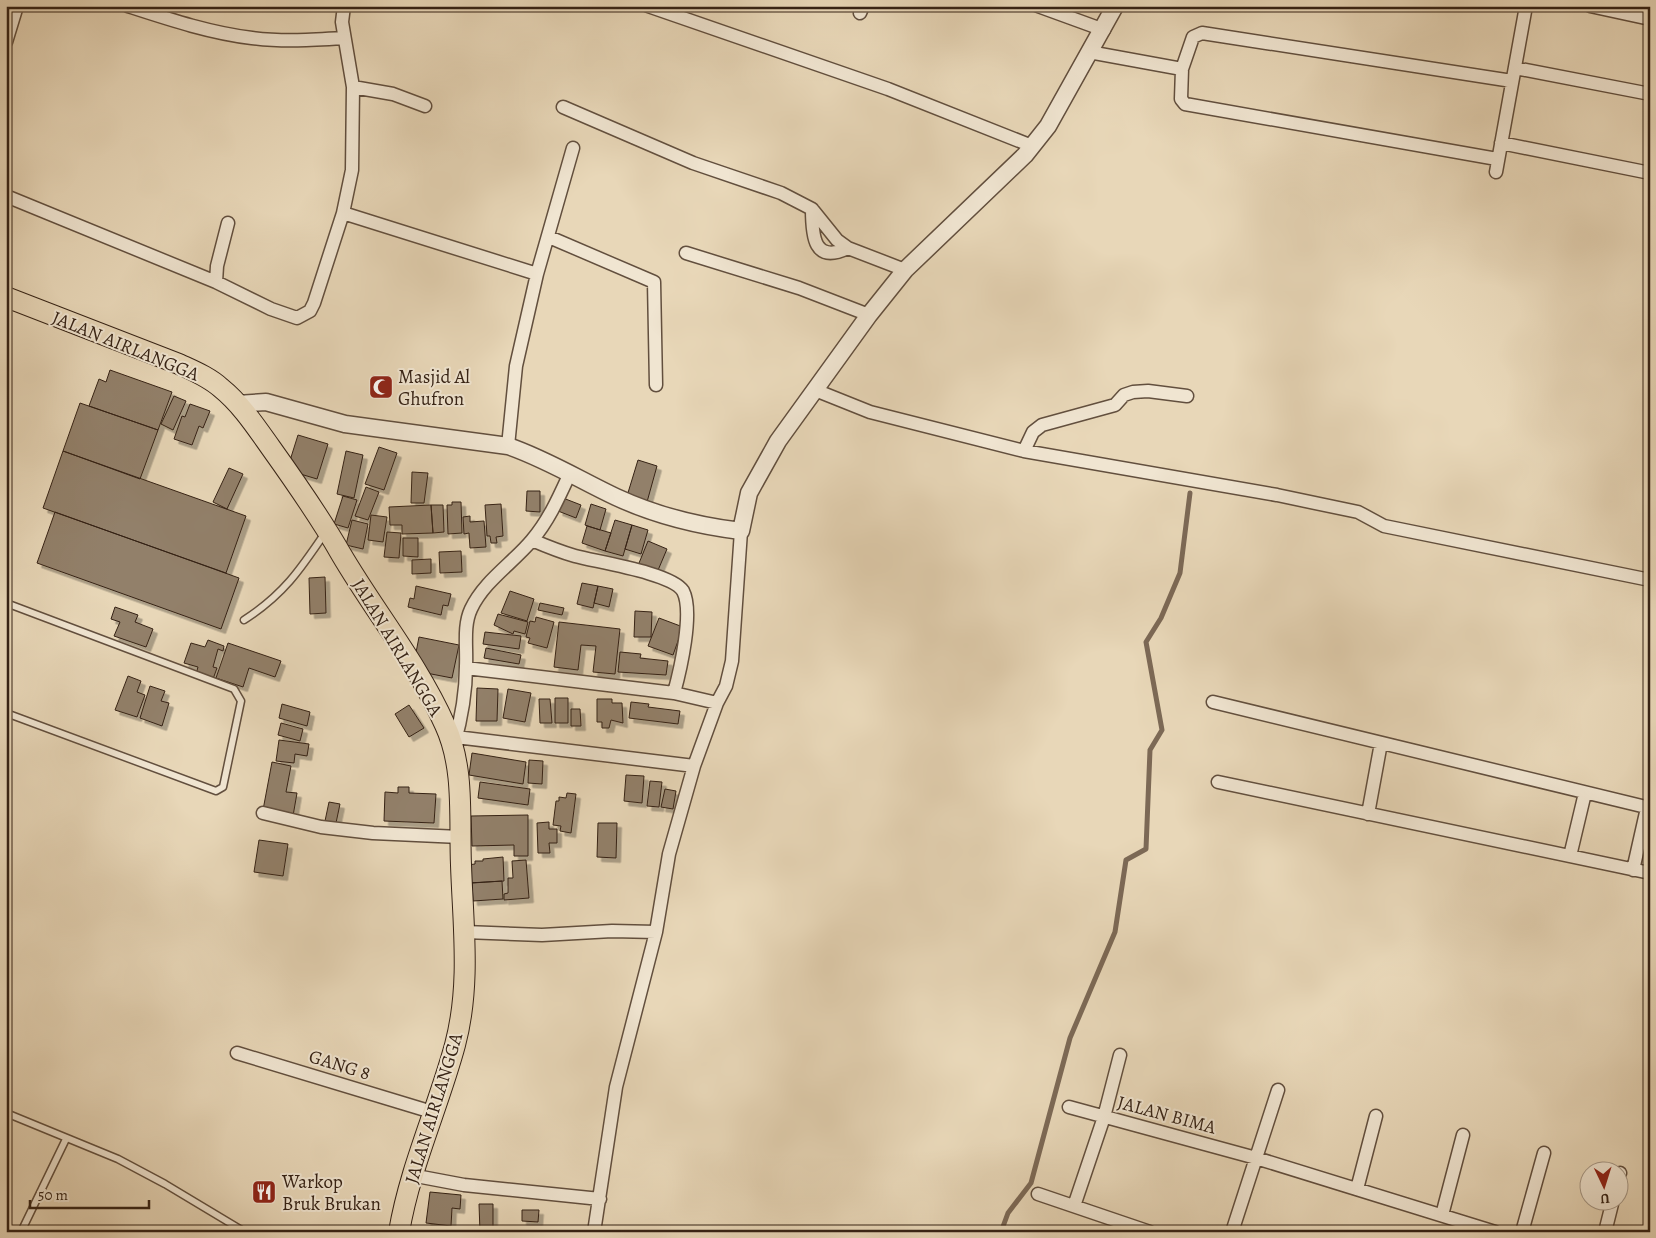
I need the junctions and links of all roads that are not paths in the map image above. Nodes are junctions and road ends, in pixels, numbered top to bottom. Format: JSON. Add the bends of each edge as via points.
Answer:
{"nodes":[{"id":1,"x":17,"y":6,"type":"edge"},
{"id":2,"x":128,"y":6,"type":"edge"},
{"id":3,"x":344,"y":6,"type":"edge"},
{"id":4,"x":648,"y":6,"type":"edge"},
{"id":5,"x":1038,"y":6,"type":"edge"},
{"id":6,"x":1115,"y":6,"type":"edge"},
{"id":7,"x":1526,"y":6,"type":"edge"},
{"id":8,"x":1590,"y":6,"type":"edge"},
{"id":9,"x":1650,"y":19,"type":"edge"},
{"id":10,"x":1104,"y":30,"type":"junction"},
{"id":11,"x":344,"y":38,"type":"junction"},
{"id":12,"x":6,"y":42,"type":"edge"},
{"id":13,"x":1089,"y":52,"type":"junction"},
{"id":14,"x":1515,"y":68,"type":"junction"},
{"id":15,"x":1182,"y":69,"type":"junction"},
{"id":16,"x":1512,"y":82,"type":"junction"},
{"id":17,"x":354,"y":87,"type":"junction"},
{"id":18,"x":1650,"y":94,"type":"edge"},
{"id":19,"x":425,"y":106,"type":"dead end"},
{"id":20,"x":563,"y":107,"type":"dead end"},
{"id":21,"x":1501,"y":143,"type":"junction"},
{"id":22,"x":1032,"y":146,"type":"junction"},
{"id":23,"x":573,"y":148,"type":"dead end"},
{"id":24,"x":1650,"y":173,"type":"edge"},
{"id":25,"x":6,"y":196,"type":"edge"},
{"id":26,"x":812,"y":209,"type":"junction"},
{"id":27,"x":342,"y":214,"type":"junction"},
{"id":28,"x":228,"y":223,"type":"dead end"},
{"id":29,"x":549,"y":237,"type":"junction"},
{"id":30,"x":848,"y":248,"type":"junction"},
{"id":31,"x":686,"y":253,"type":"dead end"},
{"id":32,"x":905,"y":270,"type":"junction"},
{"id":33,"x":537,"y":274,"type":"junction"},
{"id":34,"x":216,"y":282,"type":"junction"},
{"id":35,"x":6,"y":297,"type":"edge"},
{"id":36,"x":869,"y":315,"type":"junction"},
{"id":37,"x":656,"y":385,"type":"dead end"},
{"id":38,"x":815,"y":390,"type":"junction"},
{"id":39,"x":1187,"y":396,"type":"dead end"},
{"id":40,"x":238,"y":404,"type":"junction"},
{"id":41,"x":508,"y":446,"type":"junction"},
{"id":42,"x":1024,"y":452,"type":"junction"},
{"id":43,"x":570,"y":474,"type":"junction"},
{"id":44,"x":327,"y":530,"type":"junction"},
{"id":45,"x":741,"y":531,"type":"junction"},
{"id":46,"x":532,"y":540,"type":"junction"},
{"id":47,"x":1650,"y":580,"type":"edge"},
{"id":48,"x":6,"y":603,"type":"edge"},
{"id":49,"x":244,"y":620,"type":"dead end"},
{"id":50,"x":466,"y":668,"type":"junction"},
{"id":51,"x":674,"y":693,"type":"junction"},
{"id":52,"x":1213,"y":702,"type":"dead end"},
{"id":53,"x":717,"y":704,"type":"junction"},
{"id":54,"x":6,"y":713,"type":"edge"},
{"id":55,"x":455,"y":742,"type":"junction"},
{"id":56,"x":1381,"y":743,"type":"junction"},
{"id":57,"x":694,"y":766,"type":"junction"},
{"id":58,"x":1218,"y":782,"type":"dead end"},
{"id":59,"x":1585,"y":793,"type":"junction"},
{"id":60,"x":1648,"y":808,"type":"edge"},
{"id":61,"x":263,"y":813,"type":"dead end"},
{"id":62,"x":1368,"y":814,"type":"junction"},
{"id":63,"x":460,"y":837,"type":"junction"},
{"id":64,"x":1570,"y":856,"type":"junction"},
{"id":65,"x":1633,"y":870,"type":"junction"},
{"id":66,"x":1650,"y":873,"type":"edge"},
{"id":67,"x":465,"y":932,"type":"junction"},
{"id":68,"x":656,"y":932,"type":"junction"},
{"id":69,"x":237,"y":1053,"type":"dead end"},
{"id":70,"x":1120,"y":1055,"type":"dead end"},
{"id":71,"x":1278,"y":1090,"type":"dead end"},
{"id":72,"x":1069,"y":1107,"type":"dead end"},
{"id":73,"x":432,"y":1112,"type":"junction"},
{"id":74,"x":6,"y":1113,"type":"edge"},
{"id":75,"x":1376,"y":1116,"type":"dead end"},
{"id":76,"x":1104,"y":1117,"type":"junction"},
{"id":77,"x":1463,"y":1135,"type":"dead end"},
{"id":78,"x":66,"y":1139,"type":"junction"},
{"id":79,"x":1544,"y":1152,"type":"dead end"},
{"id":80,"x":1256,"y":1158,"type":"junction"},
{"id":81,"x":411,"y":1175,"type":"junction"},
{"id":82,"x":1357,"y":1189,"type":"junction"},
{"id":83,"x":1038,"y":1194,"type":"dead end"},
{"id":84,"x":600,"y":1200,"type":"junction"},
{"id":85,"x":1074,"y":1206,"type":"junction"},
{"id":86,"x":1610,"y":1210,"type":"edge"},
{"id":87,"x":1442,"y":1215,"type":"junction"},
{"id":88,"x":21,"y":1232,"type":"edge"},
{"id":89,"x":245,"y":1232,"type":"edge"},
{"id":90,"x":399,"y":1232,"type":"edge"},
{"id":91,"x":594,"y":1232,"type":"edge"},
{"id":92,"x":1150,"y":1232,"type":"edge"},
{"id":93,"x":1232,"y":1232,"type":"edge"},
{"id":94,"x":1495,"y":1232,"type":"edge"},
{"id":95,"x":1522,"y":1232,"type":"edge"},
{"id":96,"x":1605,"y":1232,"type":"edge"}],
"edges":[{"from":1,"to":12,"type":"street"},
{"from":2,"to":11,"type":"street","via":[[179,22],[250,38],[294,41]]},
{"from":3,"to":11,"type":"street"},
{"from":4,"to":22,"type":"street","via":[[888,90]]},
{"from":5,"to":10,"type":"street"},
{"from":6,"to":10,"type":"street"},
{"from":7,"to":14,"type":"street"},
{"from":8,"to":9,"type":"street"},
{"from":10,"to":13,"type":"street"},
{"from":11,"to":17,"type":"street"},
{"from":13,"to":15,"type":"street"},
{"from":13,"to":22,"type":"street","via":[[1048,126]]},
{"from":14,"to":16,"type":"street"},
{"from":14,"to":18,"type":"street"},
{"from":15,"to":16,"type":"street","via":[[1193,37],[1199,33]]},
{"from":15,"to":21,"type":"street","via":[[1181,99],[1185,104],[1496,166]]},
{"from":16,"to":21,"type":"street"},
{"from":17,"to":19,"type":"street","via":[[393,94]]},
{"from":17,"to":27,"type":"street","via":[[352,170]]},
{"from":20,"to":26,"type":"street","via":[[693,163],[781,193]]},
{"from":21,"to":24,"type":"street"},
{"from":22,"to":32,"type":"street"},
{"from":23,"to":29,"type":"street"},
{"from":25,"to":34,"type":"street"},
{"from":26,"to":30,"type":"street","via":[[837,240]]},
{"from":26,"to":30,"type":"street","via":[[813,235],[819,249],[830,254]]},
{"from":27,"to":33,"type":"street"},
{"from":27,"to":34,"type":"street","via":[[314,303],[304,316],[288,316]]},
{"from":28,"to":34,"type":"street"},
{"from":29,"to":33,"type":"street"},
{"from":29,"to":37,"type":"street","via":[[654,282]]},
{"from":30,"to":32,"type":"street"},
{"from":31,"to":36,"type":"street","via":[[799,288]]},
{"from":32,"to":36,"type":"street"},
{"from":33,"to":41,"type":"street","via":[[516,366]]},
{"from":35,"to":40,"type":"main road","name":"JALAN AIRLANGGA","via":[[196,372]]},
{"from":36,"to":38,"type":"street"},
{"from":38,"to":42,"type":"street","via":[[870,412]]},
{"from":38,"to":45,"type":"street","via":[[778,441],[749,493]]},
{"from":39,"to":42,"type":"street","via":[[1132,392],[1115,405],[1042,425],[1032,432]]},
{"from":40,"to":41,"type":"street","via":[[266,402],[345,424]]},
{"from":40,"to":44,"type":"main road","name":"JALAN AIRLANGGA"},
{"from":41,"to":43,"type":"street"},
{"from":42,"to":47,"type":"street","via":[[1277,495],[1358,512],[1384,526]]},
{"from":43,"to":45,"type":"street","via":[[618,498],[666,515],[705,526]]},
{"from":43,"to":46,"type":"street","via":[[550,516]]},
{"from":44,"to":49,"type":"lane","via":[[280,593]]},
{"from":44,"to":55,"type":"main road","name":"JALAN AIRLANGGA","via":[[418,672]]},
{"from":45,"to":53,"type":"street","via":[[732,661],[726,686]]},
{"from":46,"to":50,"type":"street","via":[[497,575],[472,607],[466,621]]},
{"from":46,"to":51,"type":"street","via":[[575,556],[661,577],[678,586],[686,601],[686,625],[684,656]]},
{"from":48,"to":54,"type":"lane","via":[[234,689],[241,701],[223,787],[216,790]]},
{"from":50,"to":51,"type":"street"},
{"from":50,"to":55,"type":"street"},
{"from":51,"to":53,"type":"street"},
{"from":52,"to":56,"type":"street"},
{"from":53,"to":57,"type":"street"},
{"from":55,"to":57,"type":"street"},
{"from":55,"to":63,"type":"main road","name":"JALAN AIRLANGGA"},
{"from":56,"to":59,"type":"street"},
{"from":56,"to":62,"type":"street"},
{"from":57,"to":68,"type":"street","via":[[669,854]]},
{"from":58,"to":62,"type":"street"},
{"from":59,"to":60,"type":"street"},
{"from":59,"to":64,"type":"street"},
{"from":60,"to":65,"type":"street"},
{"from":61,"to":63,"type":"street","via":[[373,833]]},
{"from":62,"to":64,"type":"street"},
{"from":63,"to":67,"type":"main road","name":"JALAN AIRLANGGA"},
{"from":64,"to":65,"type":"street"},
{"from":65,"to":66,"type":"street"},
{"from":67,"to":68,"type":"street","via":[[542,935]]},
{"from":67,"to":73,"type":"main road","name":"JALAN AIRLANGGA","via":[[466,972],[455,1044]]},
{"from":68,"to":84,"type":"street","via":[[616,1086]]},
{"from":69,"to":73,"type":"street","name":"GANG 8"},
{"from":70,"to":76,"type":"street"},
{"from":71,"to":80,"type":"street"},
{"from":72,"to":76,"type":"street","name":"JALAN BIMA"},
{"from":73,"to":81,"type":"main road","name":"JALAN AIRLANGGA"},
{"from":74,"to":78,"type":"lane"},
{"from":75,"to":82,"type":"street"},
{"from":76,"to":80,"type":"street","name":"JALAN BIMA"},
{"from":76,"to":85,"type":"street"},
{"from":77,"to":87,"type":"street"},
{"from":78,"to":88,"type":"lane"},
{"from":78,"to":89,"type":"lane","via":[[118,1159]]},
{"from":79,"to":95,"type":"street"},
{"from":80,"to":82,"type":"street","name":"JALAN BIMA"},
{"from":80,"to":93,"type":"street"},
{"from":81,"to":84,"type":"street"},
{"from":81,"to":90,"type":"main road","name":"JALAN AIRLANGGA"},
{"from":82,"to":87,"type":"street","name":"JALAN BIMA"},
{"from":83,"to":85,"type":"street"},
{"from":84,"to":91,"type":"street"},
{"from":85,"to":92,"type":"street"},
{"from":86,"to":96,"type":"street"},
{"from":87,"to":94,"type":"street","name":"JALAN BIMA"}]}
